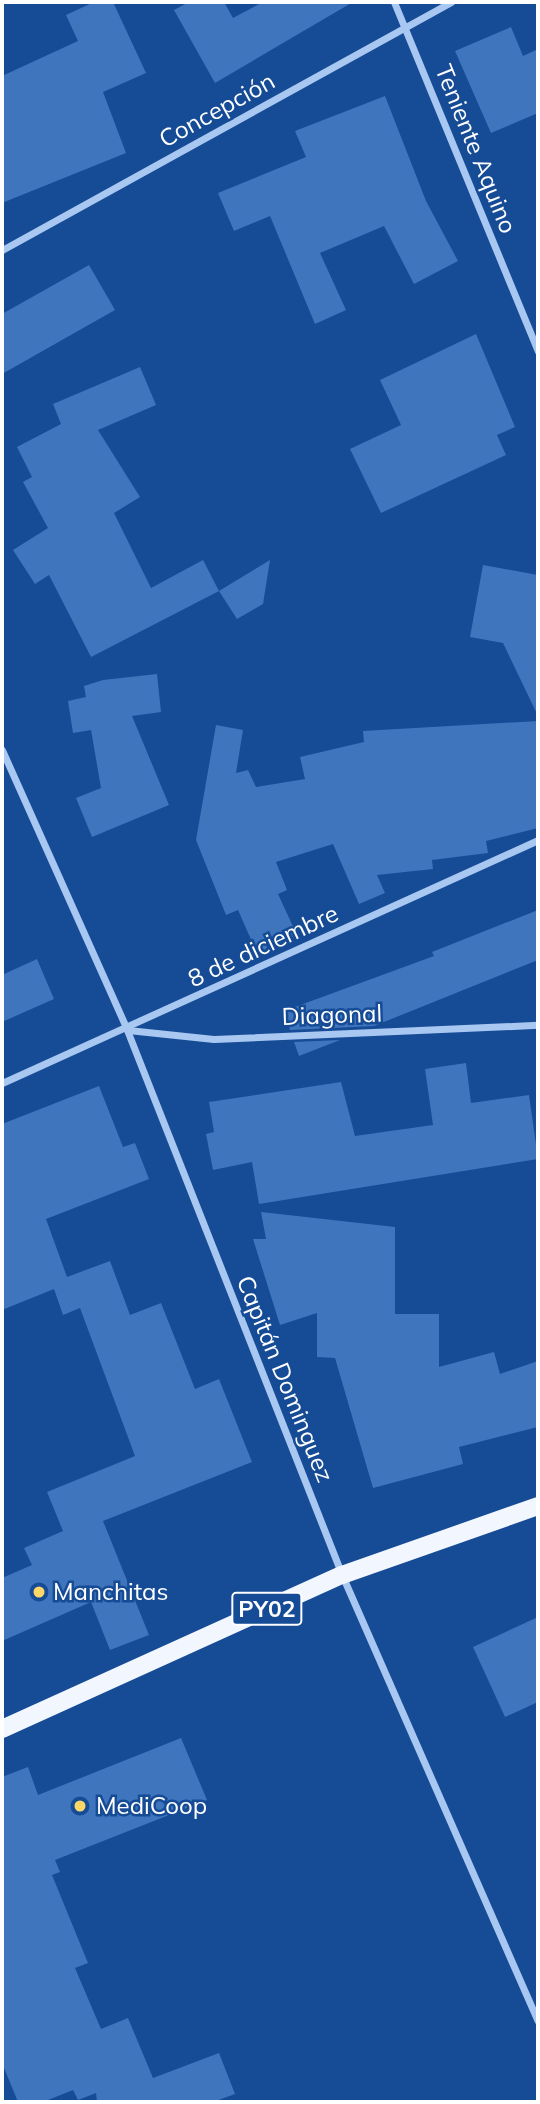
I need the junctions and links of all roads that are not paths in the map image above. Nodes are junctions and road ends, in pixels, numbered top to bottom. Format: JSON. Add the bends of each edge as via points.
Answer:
{"nodes":[{"id":1,"x":394,"y":2,"type":"edge"},
{"id":2,"x":451,"y":2,"type":"edge"},
{"id":3,"x":405,"y":28,"type":"junction"},
{"id":4,"x":2,"y":250,"type":"edge"},
{"id":5,"x":538,"y":351,"type":"edge"},
{"id":6,"x":2,"y":750,"type":"edge"},
{"id":7,"x":538,"y":840,"type":"edge"},
{"id":8,"x":538,"y":1025,"type":"edge"},
{"id":9,"x":127,"y":1030,"type":"junction"},
{"id":10,"x":2,"y":1083,"type":"edge"},
{"id":11,"x":538,"y":1506,"type":"edge"},
{"id":12,"x":342,"y":1575,"type":"junction"},
{"id":13,"x":2,"y":1729,"type":"edge"},
{"id":14,"x":538,"y":2021,"type":"edge"}],
"edges":[{"from":1,"to":3,"type":"street","name":"Teniente Aquino"},
{"from":2,"to":3,"type":"street","name":"Concepción"},
{"from":3,"to":4,"type":"street","name":"Concepción"},
{"from":3,"to":5,"type":"street","name":"Teniente Aquino"},
{"from":6,"to":9,"type":"street","name":"Capitán Dominguez"},
{"from":7,"to":9,"type":"street","name":"8 de diciembre"},
{"from":8,"to":9,"type":"street","name":"Diagonal","via":[[214,1039]]},
{"from":9,"to":10,"type":"street","name":"8 de diciembre"},
{"from":9,"to":12,"type":"street","name":"Capitán Dominguez"},
{"from":11,"to":12,"type":"main road","number":"PY02"},
{"from":12,"to":13,"type":"main road","number":"PY02"},
{"from":12,"to":14,"type":"street","name":"Capitán Dominguez"}]}
